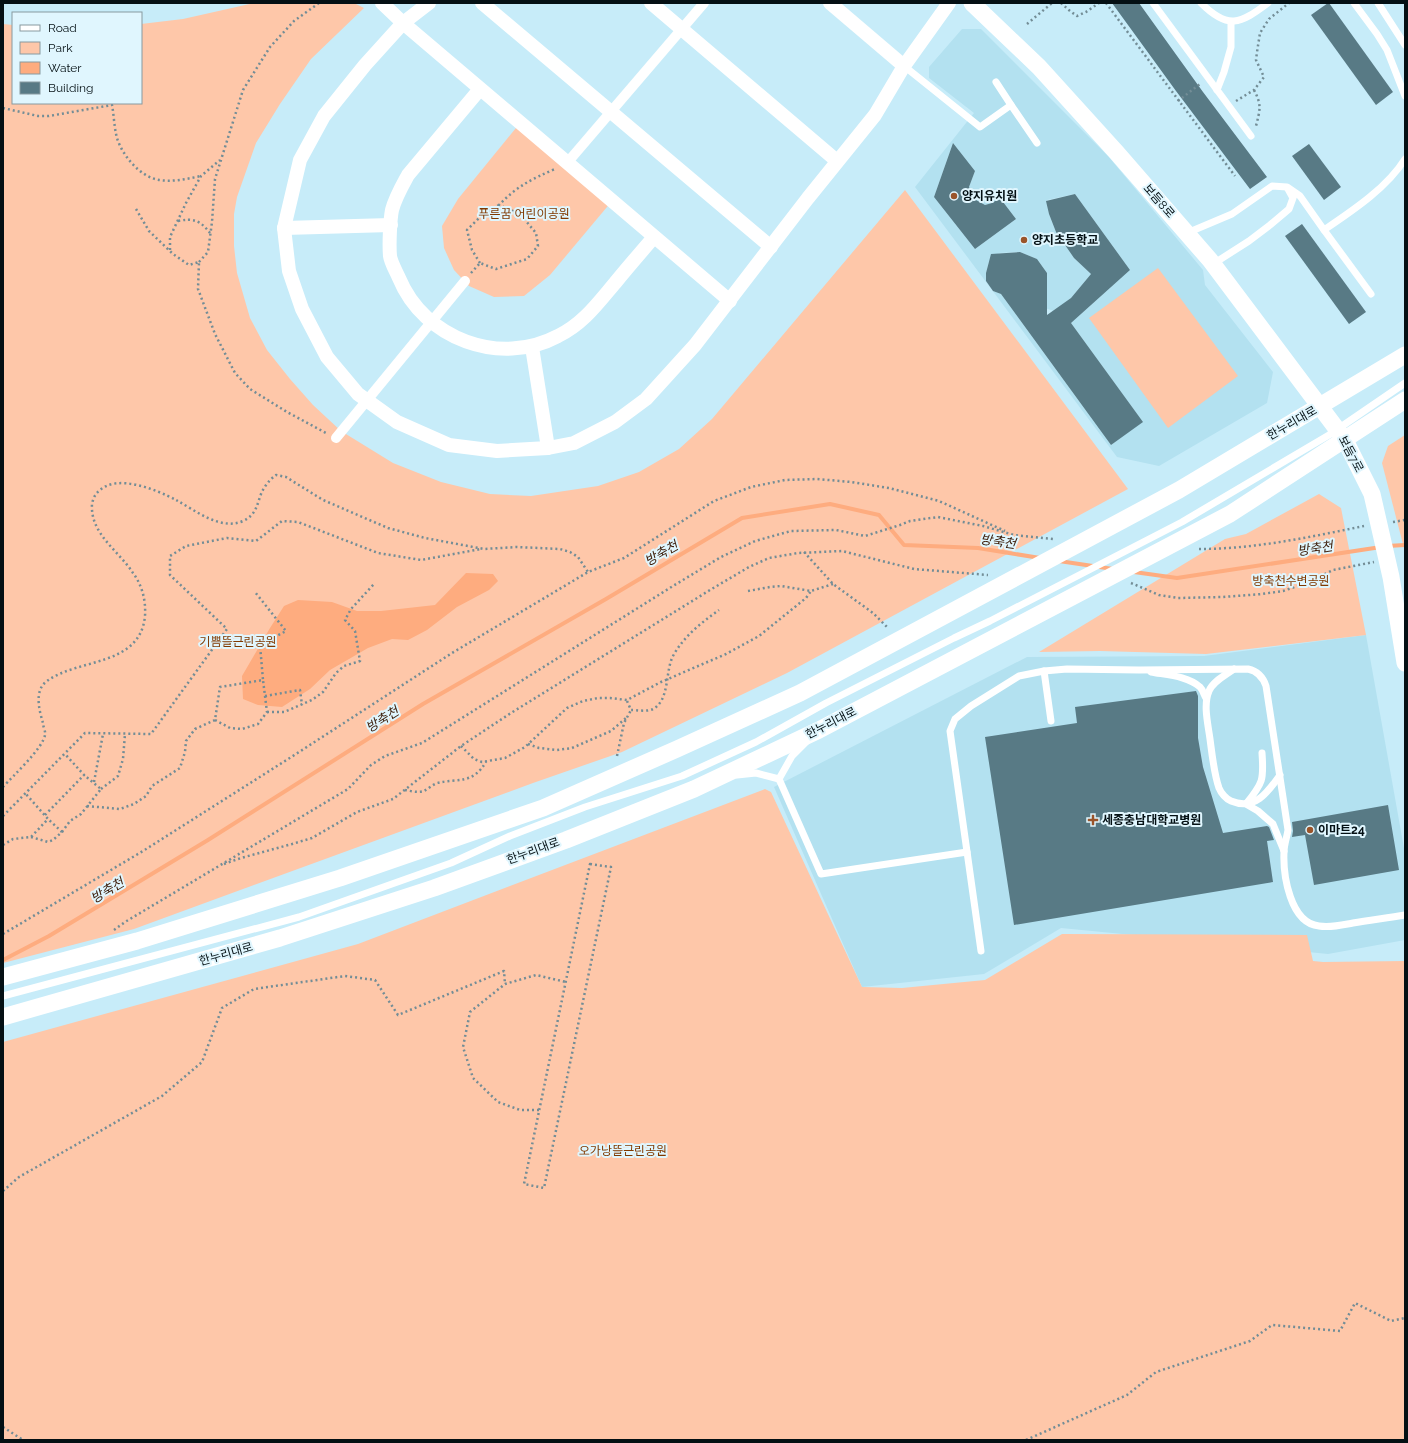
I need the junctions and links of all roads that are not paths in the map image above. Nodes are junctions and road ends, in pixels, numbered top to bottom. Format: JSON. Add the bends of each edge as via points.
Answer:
{"nodes":[{"id":1,"x":382,"y":3,"type":"edge"},
{"id":2,"x":429,"y":3,"type":"edge"},
{"id":3,"x":482,"y":3,"type":"edge"},
{"id":4,"x":651,"y":3,"type":"edge"},
{"id":5,"x":704,"y":3,"type":"edge"},
{"id":6,"x":830,"y":3,"type":"edge"},
{"id":7,"x":949,"y":3,"type":"edge"},
{"id":8,"x":972,"y":3,"type":"edge"},
{"id":9,"x":1153,"y":3,"type":"edge"},
{"id":10,"x":1201,"y":3,"type":"edge"},
{"id":11,"x":1268,"y":3,"type":"edge"},
{"id":12,"x":1354,"y":3,"type":"edge"},
{"id":13,"x":1378,"y":3,"type":"edge"},
{"id":14,"x":403,"y":23,"type":"junction"},
{"id":15,"x":1231,"y":23,"type":"junction"},
{"id":16,"x":682,"y":29,"type":"junction"},
{"id":17,"x":1405,"y":45,"type":"edge"},
{"id":18,"x":904,"y":66,"type":"junction"},
{"id":19,"x":996,"y":82,"type":"dead end"},
{"id":20,"x":480,"y":89,"type":"junction"},
{"id":21,"x":1217,"y":90,"type":"junction"},
{"id":22,"x":1405,"y":96,"type":"edge"},
{"id":23,"x":1011,"y":105,"type":"junction"},
{"id":24,"x":611,"y":112,"type":"junction"},
{"id":25,"x":1251,"y":136,"type":"road end"},
{"id":26,"x":1037,"y":143,"type":"dead end"},
{"id":27,"x":1405,"y":159,"type":"edge"},
{"id":28,"x":837,"y":161,"type":"junction"},
{"id":29,"x":567,"y":163,"type":"junction"},
{"id":30,"x":1287,"y":187,"type":"junction"},
{"id":31,"x":391,"y":225,"type":"junction"},
{"id":32,"x":284,"y":228,"type":"junction"},
{"id":33,"x":1324,"y":230,"type":"junction"},
{"id":34,"x":1187,"y":233,"type":"junction"},
{"id":35,"x":654,"y":236,"type":"junction"},
{"id":36,"x":771,"y":247,"type":"junction"},
{"id":37,"x":1213,"y":264,"type":"junction"},
{"id":38,"x":464,"y":281,"type":"road end"},
{"id":39,"x":1371,"y":294,"type":"dead end"},
{"id":40,"x":730,"y":301,"type":"junction"},
{"id":41,"x":431,"y":322,"type":"junction"},
{"id":42,"x":532,"y":347,"type":"junction"},
{"id":43,"x":1405,"y":355,"type":"edge"},
{"id":44,"x":1405,"y":384,"type":"edge"},
{"id":45,"x":367,"y":400,"type":"junction"},
{"id":46,"x":1405,"y":400,"type":"edge"},
{"id":47,"x":1324,"y":411,"type":"junction"},
{"id":48,"x":336,"y":438,"type":"road end"},
{"id":49,"x":1346,"y":440,"type":"junction"},
{"id":50,"x":548,"y":448,"type":"junction"},
{"id":51,"x":1405,"y":663,"type":"edge"},
{"id":52,"x":1235,"y":669,"type":"junction"},
{"id":53,"x":1139,"y":670,"type":"junction"},
{"id":54,"x":1044,"y":671,"type":"junction"},
{"id":55,"x":1206,"y":698,"type":"junction"},
{"id":56,"x":1051,"y":721,"type":"dead end"},
{"id":57,"x":819,"y":730,"type":"junction"},
{"id":58,"x":1262,"y":753,"type":"dead end"},
{"id":59,"x":1280,"y":775,"type":"junction"},
{"id":60,"x":720,"y":776,"type":"junction"},
{"id":61,"x":779,"y":779,"type":"junction"},
{"id":62,"x":1246,"y":804,"type":"junction"},
{"id":63,"x":967,"y":852,"type":"junction"},
{"id":64,"x":1284,"y":852,"type":"junction"},
{"id":65,"x":1405,"y":915,"type":"edge"},
{"id":66,"x":981,"y":951,"type":"dead end"},
{"id":67,"x":3,"y":977,"type":"edge"},
{"id":68,"x":3,"y":996,"type":"edge"},
{"id":69,"x":3,"y":1017,"type":"edge"}],
"edges":[{"from":1,"to":14,"type":"street"},
{"from":2,"to":14,"type":"street"},
{"from":3,"to":24,"type":"street"},
{"from":4,"to":16,"type":"street"},
{"from":5,"to":16,"type":"street"},
{"from":6,"to":18,"type":"street"},
{"from":7,"to":18,"type":"street"},
{"from":8,"to":34,"type":"street","name":"보듬8로","via":[[1039,67]]},
{"from":9,"to":21,"type":"lane"},
{"from":10,"to":15,"type":"lane","via":[[1220,19]]},
{"from":11,"to":15,"type":"lane","via":[[1251,16]]},
{"from":12,"to":22,"type":"lane","via":[[1387,50]]},
{"from":13,"to":17,"type":"lane"},
{"from":14,"to":20,"type":"street"},
{"from":14,"to":32,"type":"street","via":[[324,116],[300,160]]},
{"from":15,"to":21,"type":"lane","via":[[1231,47]]},
{"from":16,"to":24,"type":"street"},
{"from":16,"to":28,"type":"street"},
{"from":18,"to":23,"type":"lane","via":[[980,127]]},
{"from":18,"to":28,"type":"street","via":[[874,115]]},
{"from":19,"to":23,"type":"lane"},
{"from":20,"to":29,"type":"street"},
{"from":20,"to":31,"type":"street","via":[[408,175],[392,211]]},
{"from":21,"to":25,"type":"lane"},
{"from":23,"to":26,"type":"lane"},
{"from":24,"to":29,"type":"street"},
{"from":24,"to":36,"type":"street"},
{"from":27,"to":33,"type":"lane","via":[[1399,169],[1358,207]]},
{"from":28,"to":36,"type":"street"},
{"from":29,"to":35,"type":"street"},
{"from":30,"to":33,"type":"lane","via":[[1300,196]]},
{"from":30,"to":34,"type":"lane","via":[[1272,186],[1232,214]]},
{"from":30,"to":37,"type":"lane","via":[[1293,198],[1289,209],[1249,241]]},
{"from":31,"to":32,"type":"street"},
{"from":31,"to":41,"type":"street","via":[[390,257],[404,290],[416,308]]},
{"from":32,"to":45,"type":"street","via":[[289,271],[302,309],[327,357],[358,394]]},
{"from":33,"to":39,"type":"lane"},
{"from":34,"to":37,"type":"street","name":"보듬8로"},
{"from":35,"to":40,"type":"street"},
{"from":35,"to":42,"type":"street","via":[[588,316],[559,336]]},
{"from":36,"to":40,"type":"street"},
{"from":37,"to":47,"type":"street","name":"보듬8로"},
{"from":38,"to":41,"type":"street"},
{"from":40,"to":50,"type":"street","via":[[646,400],[615,422],[574,443]]},
{"from":41,"to":42,"type":"street","via":[[472,344],[499,349]]},
{"from":41,"to":45,"type":"street"},
{"from":42,"to":50,"type":"street"},
{"from":43,"to":47,"type":"street","name":"한누리대로"},
{"from":44,"to":68,"type":"lane","via":[[1329,435],[1182,522],[826,703],[756,742],[682,776],[585,807],[451,862],[299,917]]},
{"from":45,"to":48,"type":"street"},
{"from":45,"to":50,"type":"street","via":[[397,422],[449,445],[496,451]]},
{"from":46,"to":49,"type":"street"},
{"from":47,"to":49,"type":"street","name":"보듬7로"},
{"from":47,"to":67,"type":"street","name":"한누리대로","via":[[800,693],[544,808],[340,878],[136,941]]},
{"from":49,"to":51,"type":"street","name":"보듬7로","via":[[1372,494],[1391,577]]},
{"from":49,"to":57,"type":"street","name":"한누리대로","via":[[1230,514]]},
{"from":52,"to":53,"type":"lane"},
{"from":52,"to":55,"type":"lane","via":[[1217,681],[1210,688]]},
{"from":52,"to":59,"type":"lane","via":[[1254,670],[1264,680]]},
{"from":53,"to":54,"type":"lane"},
{"from":53,"to":55,"type":"lane","via":[[1191,681],[1201,688]]},
{"from":54,"to":56,"type":"lane"},
{"from":54,"to":63,"type":"lane","via":[[1019,676],[955,719],[950,731]]},
{"from":55,"to":62,"type":"lane","via":[[1212,755],[1219,789],[1227,799]]},
{"from":57,"to":60,"type":"street","name":"한누리대로"},
{"from":57,"to":61,"type":"lane","via":[[792,756]]},
{"from":58,"to":62,"type":"lane","via":[[1262,781]]},
{"from":59,"to":62,"type":"lane","via":[[1261,798]]},
{"from":59,"to":64,"type":"lane","via":[[1288,830]]},
{"from":60,"to":61,"type":"lane","via":[[756,773]]},
{"from":60,"to":69,"type":"street","name":"한누리대로","via":[[694,789],[566,840],[434,888],[280,938]]},
{"from":61,"to":63,"type":"lane","via":[[821,874]]},
{"from":62,"to":64,"type":"lane","via":[[1258,810],[1273,824]]},
{"from":63,"to":66,"type":"lane"},
{"from":64,"to":65,"type":"lane","via":[[1290,896],[1299,914],[1310,924],[1333,926]]}]}
